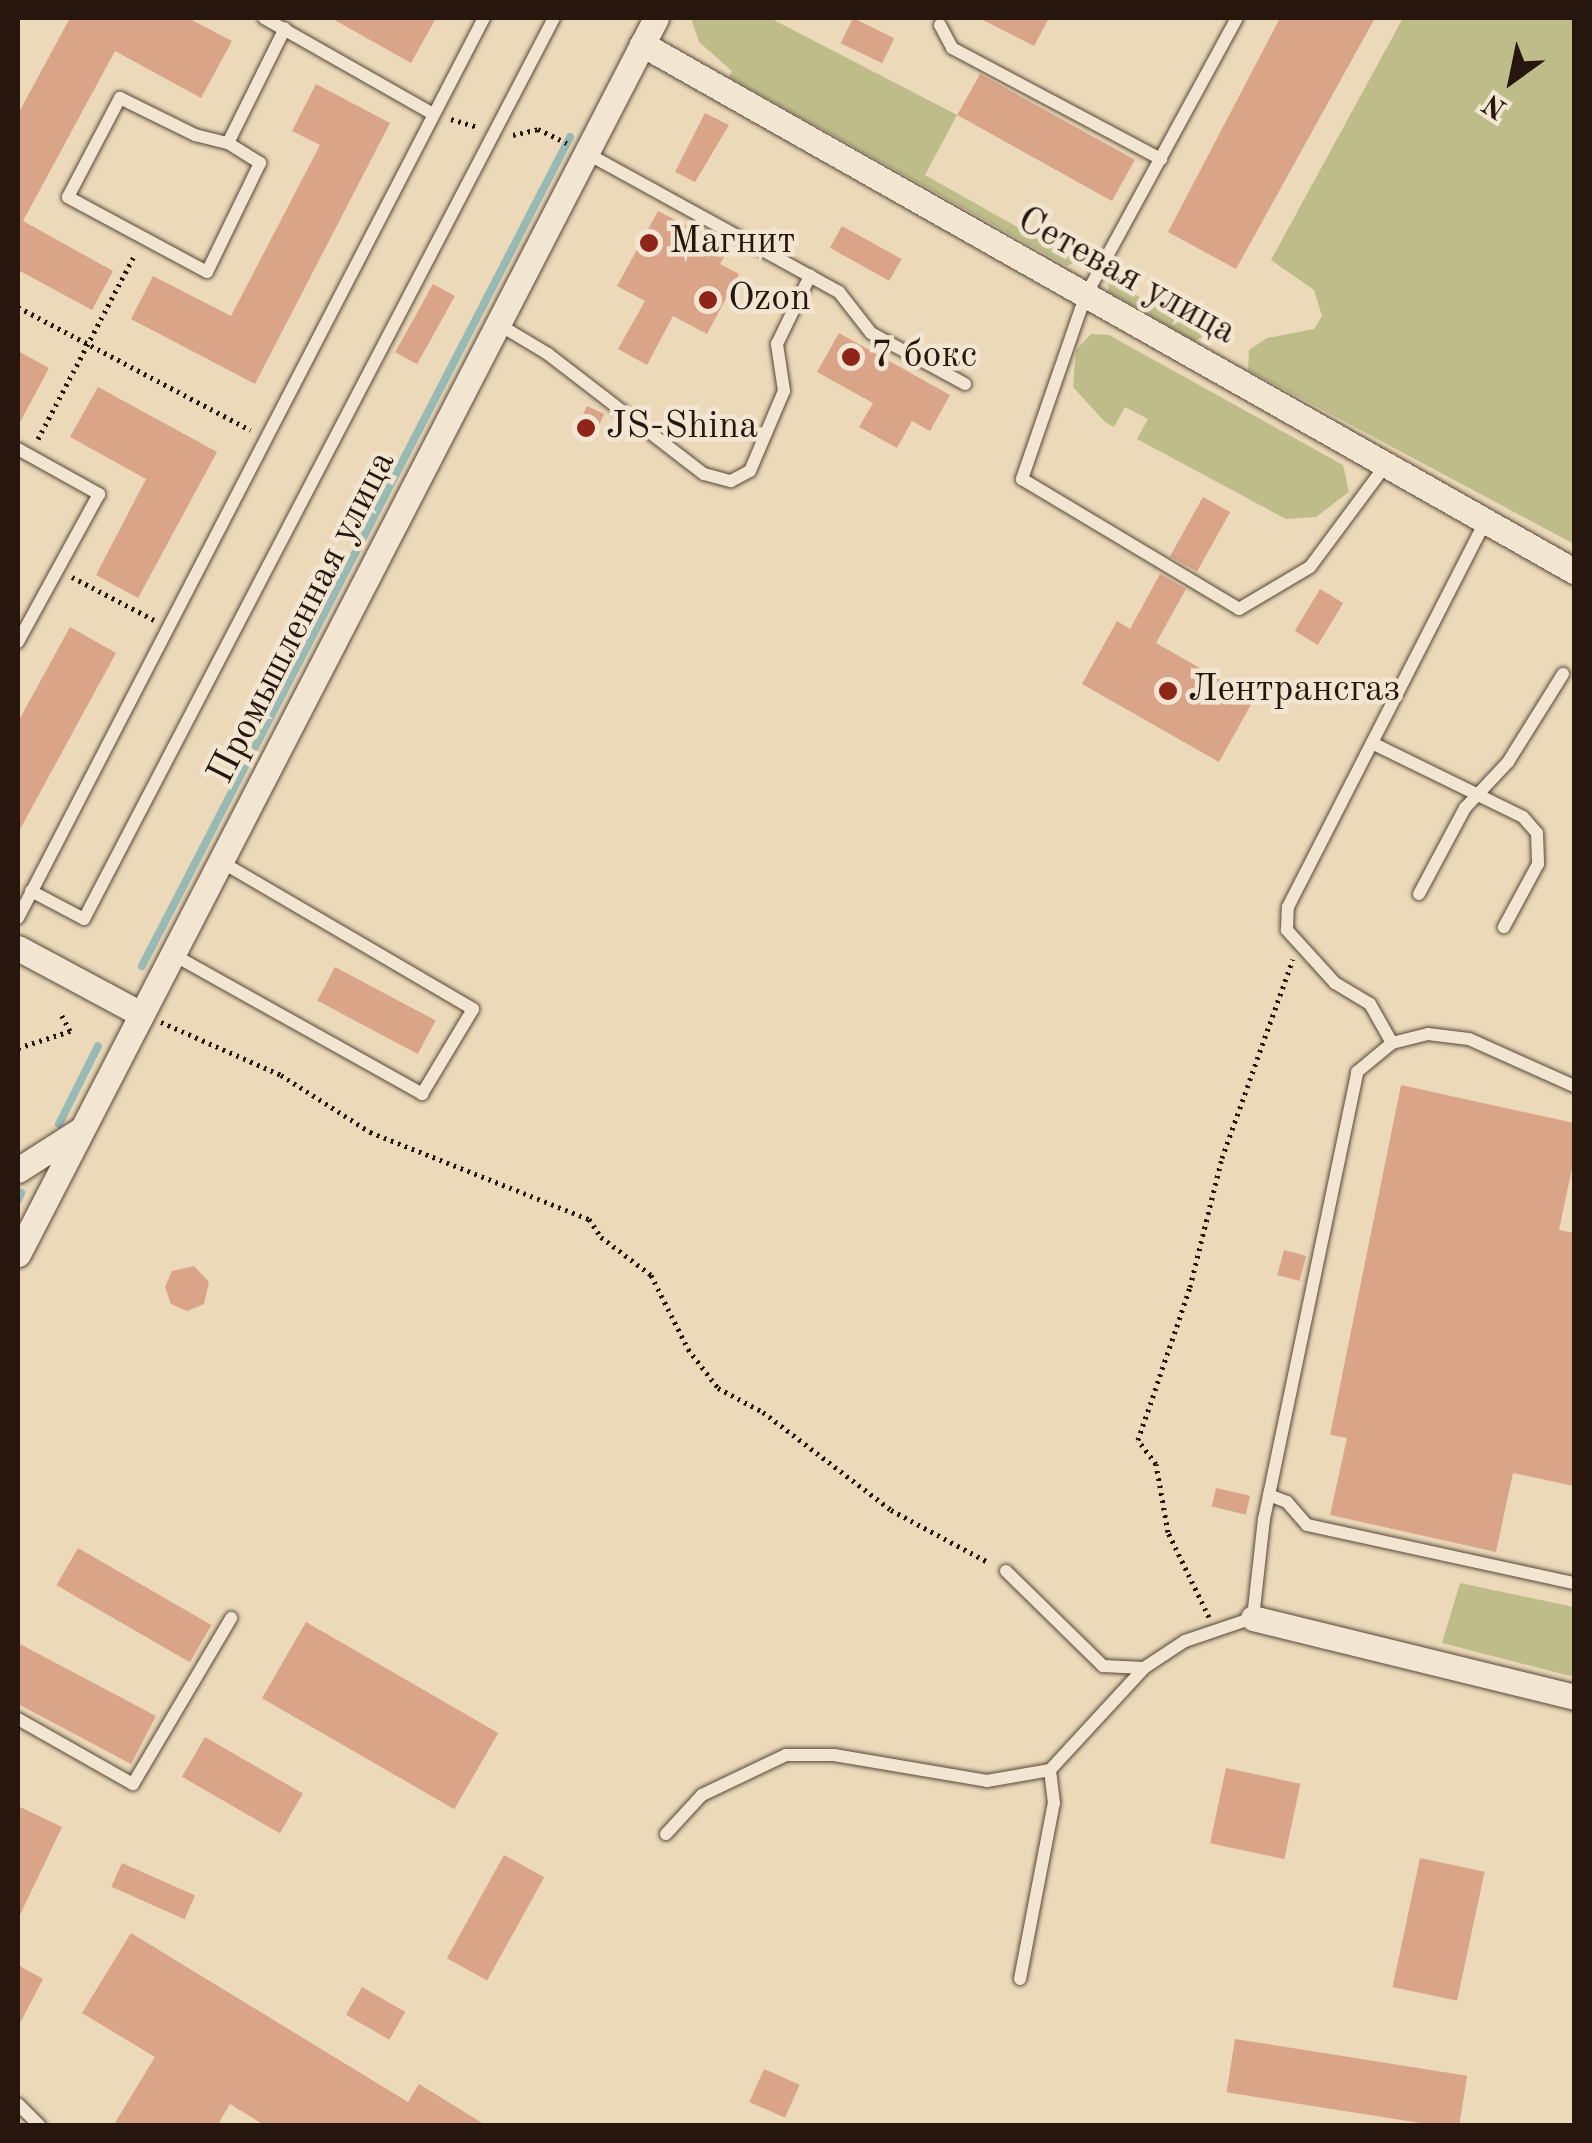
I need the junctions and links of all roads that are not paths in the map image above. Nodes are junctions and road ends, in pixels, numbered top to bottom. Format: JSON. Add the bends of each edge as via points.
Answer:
{"nodes":[{"id":1,"x":264,"y":18,"type":"edge"},
{"id":2,"x":484,"y":18,"type":"edge"},
{"id":3,"x":554,"y":18,"type":"edge"},
{"id":4,"x":656,"y":18,"type":"edge"},
{"id":5,"x":924,"y":18,"type":"edge"},
{"id":6,"x":1237,"y":18,"type":"edge"},
{"id":7,"x":942,"y":21,"type":"edge"},
{"id":8,"x":284,"y":28,"type":"junction"},
{"id":9,"x":642,"y":44,"type":"junction"},
{"id":10,"x":433,"y":114,"type":"junction"},
{"id":11,"x":228,"y":143,"type":"junction"},
{"id":12,"x":586,"y":152,"type":"junction"},
{"id":13,"x":1161,"y":159,"type":"junction"},
{"id":14,"x":810,"y":276,"type":"junction"},
{"id":15,"x":1085,"y":297,"type":"junction"},
{"id":16,"x":498,"y":324,"type":"junction"},
{"id":17,"x":965,"y":384,"type":"dead end"},
{"id":18,"x":23,"y":452,"type":"edge"},
{"id":19,"x":1386,"y":466,"type":"junction"},
{"id":20,"x":1485,"y":522,"type":"junction"},
{"id":21,"x":1574,"y":572,"type":"edge"},
{"id":22,"x":18,"y":642,"type":"edge"},
{"id":23,"x":1563,"y":674,"type":"dead end"},
{"id":24,"x":1372,"y":743,"type":"junction"},
{"id":25,"x":1478,"y":795,"type":"junction"},
{"id":26,"x":220,"y":861,"type":"junction"},
{"id":27,"x":31,"y":890,"type":"junction"},
{"id":28,"x":1419,"y":894,"type":"dead end"},
{"id":29,"x":18,"y":918,"type":"edge"},
{"id":30,"x":1504,"y":927,"type":"dead end"},
{"id":31,"x":18,"y":948,"type":"edge"},
{"id":32,"x":172,"y":954,"type":"junction"},
{"id":33,"x":141,"y":1014,"type":"junction"},
{"id":34,"x":1392,"y":1043,"type":"junction"},
{"id":35,"x":1574,"y":1086,"type":"edge"},
{"id":36,"x":82,"y":1129,"type":"junction"},
{"id":37,"x":18,"y":1170,"type":"edge"},
{"id":38,"x":18,"y":1254,"type":"edge"},
{"id":39,"x":1269,"y":1495,"type":"junction"},
{"id":40,"x":1006,"y":1571,"type":"road end"},
{"id":41,"x":1574,"y":1584,"type":"edge"},
{"id":42,"x":231,"y":1618,"type":"dead end"},
{"id":43,"x":1252,"y":1618,"type":"junction"},
{"id":44,"x":1144,"y":1668,"type":"junction"},
{"id":45,"x":1574,"y":1698,"type":"edge"},
{"id":46,"x":18,"y":1719,"type":"edge"},
{"id":47,"x":1050,"y":1770,"type":"junction"},
{"id":48,"x":666,"y":1834,"type":"dead end"},
{"id":49,"x":1020,"y":1979,"type":"dead end"},
{"id":50,"x":18,"y":2104,"type":"edge"},
{"id":51,"x":40,"y":2126,"type":"edge"}],
"edges":[{"from":1,"to":8,"type":"lane"},
{"from":2,"to":10,"type":"lane"},
{"from":3,"to":27,"type":"lane","via":[[84,919]]},
{"from":4,"to":9,"type":"street","name":"Промышленная улица"},
{"from":5,"to":7,"type":"lane"},
{"from":6,"to":13,"type":"lane"},
{"from":7,"to":13,"type":"lane","via":[[952,48]]},
{"from":8,"to":10,"type":"lane"},
{"from":8,"to":11,"type":"lane"},
{"from":9,"to":12,"type":"street","name":"Промышленная улица"},
{"from":9,"to":15,"type":"street","name":"Сетевая улица"},
{"from":10,"to":27,"type":"lane"},
{"from":11,"to":11,"type":"lane","via":[[195,135],[120,98],[68,198],[207,272],[260,163]]},
{"from":12,"to":14,"type":"lane"},
{"from":12,"to":16,"type":"street","name":"Промышленная улица"},
{"from":13,"to":15,"type":"lane"},
{"from":14,"to":16,"type":"lane","via":[[777,344],[784,391],[750,471],[731,481],[704,474],[548,354]]},
{"from":14,"to":17,"type":"lane","via":[[838,292],[871,333]]},
{"from":15,"to":19,"type":"street","name":"Сетевая улица"},
{"from":15,"to":19,"type":"lane","via":[[1022,479],[1239,609],[1310,566]]},
{"from":16,"to":26,"type":"street","name":"Промышленная улица"},
{"from":18,"to":22,"type":"lane","via":[[99,494]]},
{"from":19,"to":20,"type":"street","name":"Сетевая улица"},
{"from":20,"to":21,"type":"street","name":"Сетевая улица"},
{"from":20,"to":24,"type":"lane"},
{"from":23,"to":25,"type":"lane","via":[[1508,762]]},
{"from":24,"to":25,"type":"lane"},
{"from":24,"to":34,"type":"lane","via":[[1288,907],[1287,930],[1334,983],[1370,1004]]},
{"from":25,"to":28,"type":"lane"},
{"from":25,"to":30,"type":"lane","via":[[1523,817],[1541,850]]},
{"from":26,"to":32,"type":"street","name":"Промышленная улица"},
{"from":26,"to":32,"type":"lane","via":[[473,1009],[422,1094]]},
{"from":27,"to":29,"type":"lane"},
{"from":31,"to":33,"type":"street"},
{"from":32,"to":33,"type":"street","name":"Промышленная улица"},
{"from":33,"to":36,"type":"street","name":"Промышленная улица"},
{"from":34,"to":35,"type":"lane","via":[[1428,1034],[1469,1039]]},
{"from":34,"to":39,"type":"lane","via":[[1357,1072]]},
{"from":36,"to":37,"type":"street"},
{"from":36,"to":38,"type":"street","name":"Промышленная улица"},
{"from":39,"to":41,"type":"lane","via":[[1288,1502],[1307,1525]]},
{"from":39,"to":43,"type":"lane"},
{"from":40,"to":44,"type":"lane","via":[[1103,1666]]},
{"from":42,"to":46,"type":"lane","via":[[134,1784]]},
{"from":43,"to":44,"type":"lane"},
{"from":43,"to":45,"type":"street"},
{"from":44,"to":47,"type":"lane"},
{"from":47,"to":48,"type":"lane","via":[[988,1781],[834,1754],[786,1755],[702,1796]]},
{"from":47,"to":49,"type":"lane","via":[[1054,1803]]},
{"from":50,"to":51,"type":"lane"}]}
